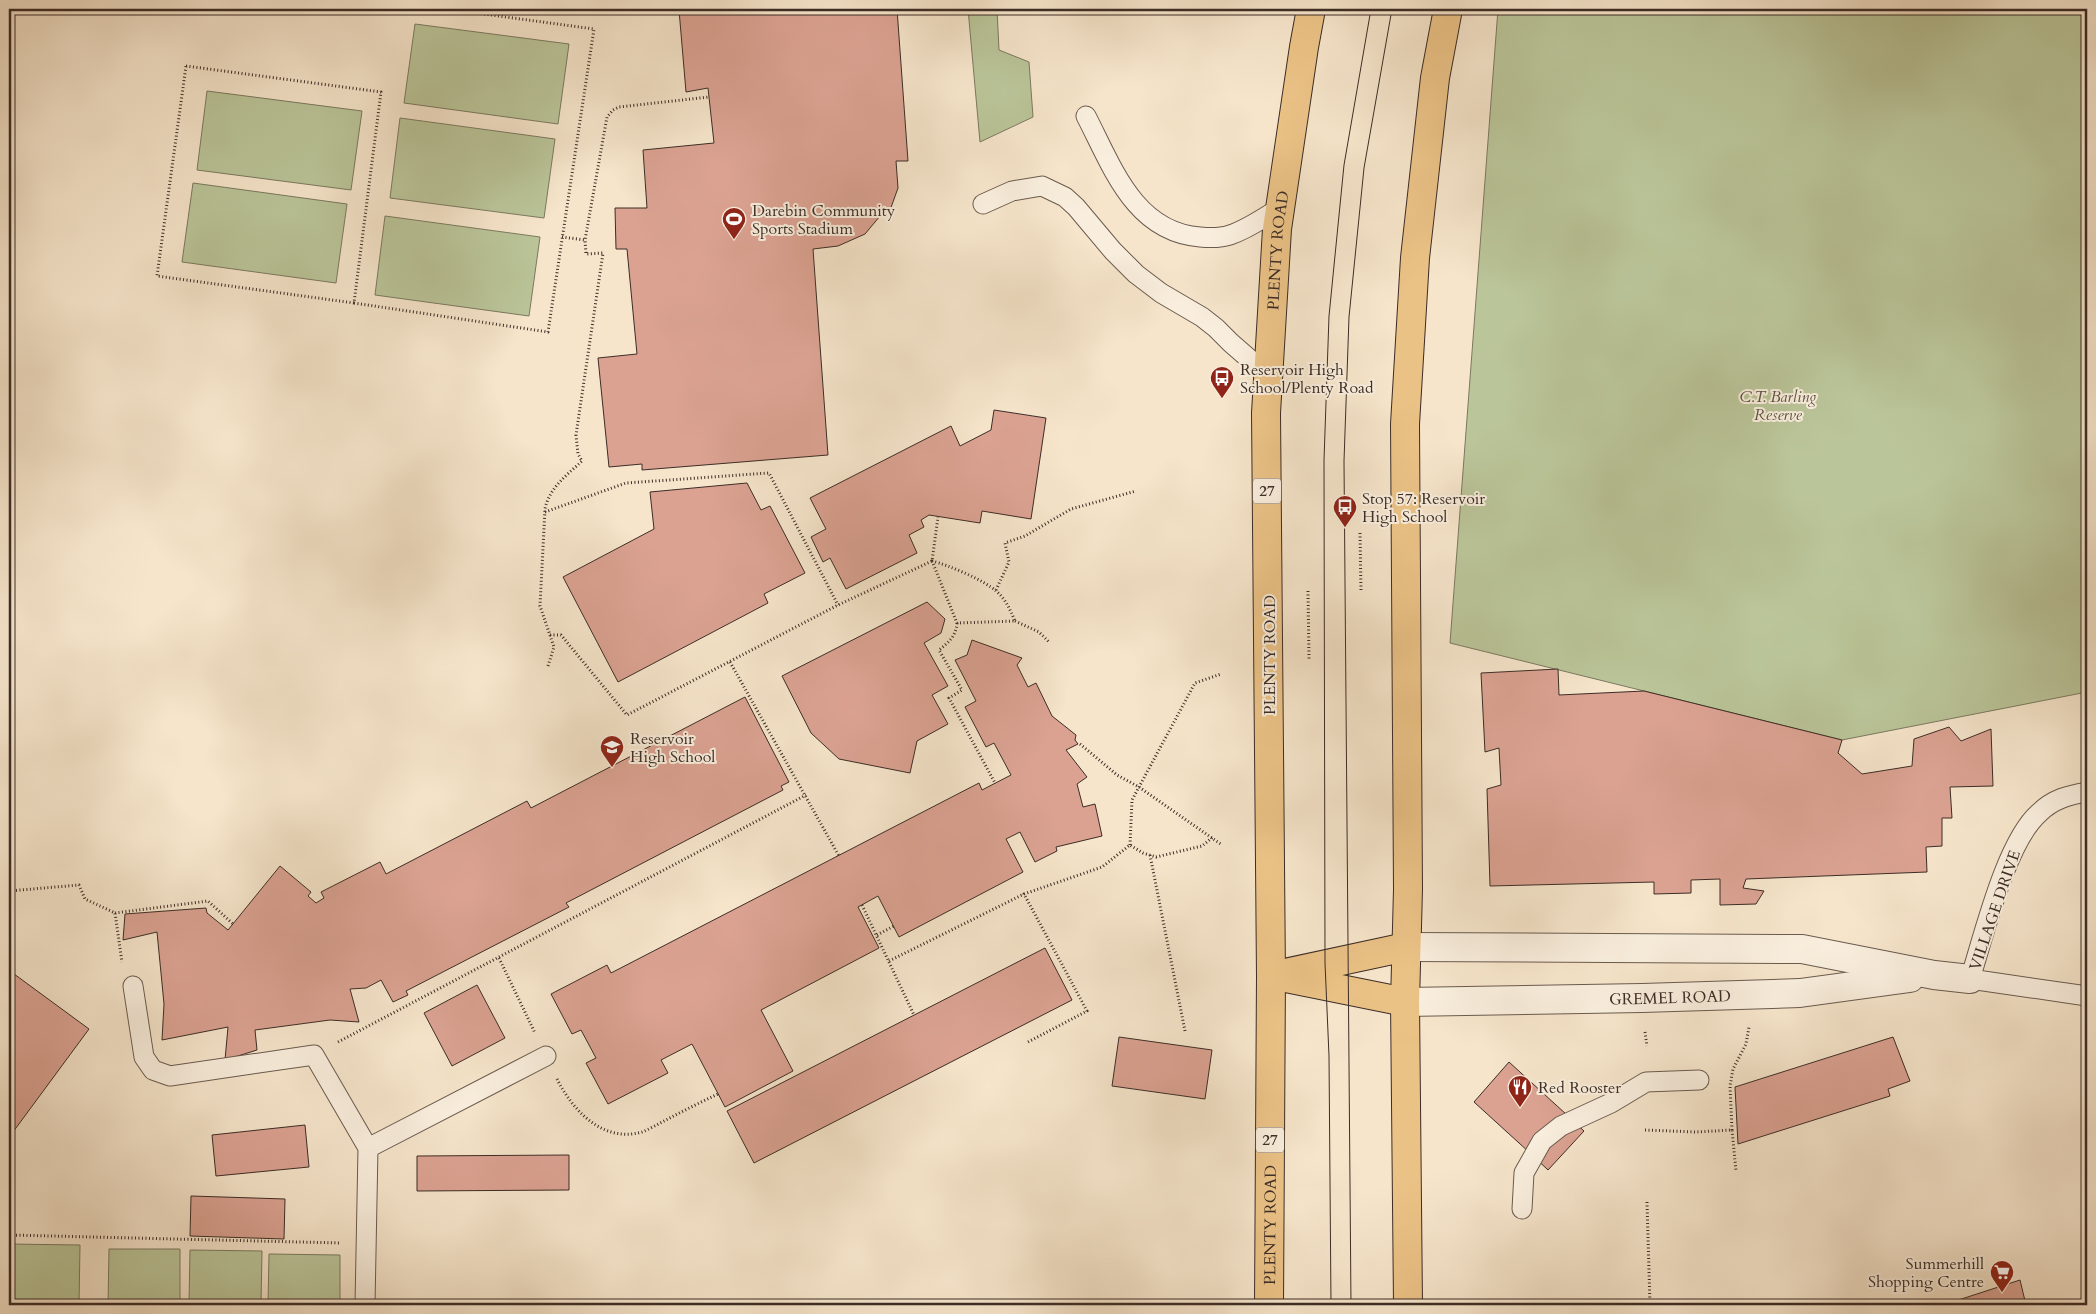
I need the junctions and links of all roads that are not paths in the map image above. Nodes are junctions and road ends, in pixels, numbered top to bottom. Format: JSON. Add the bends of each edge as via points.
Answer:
{"nodes":[{"id":1,"x":1311,"y":9,"type":"edge"},
{"id":2,"x":1448,"y":9,"type":"edge"},
{"id":3,"x":1086,"y":116,"type":"dead end"},
{"id":4,"x":983,"y":204,"type":"dead end"},
{"id":5,"x":1280,"y":207,"type":"junction"},
{"id":6,"x":1269,"y":376,"type":"junction"},
{"id":7,"x":2087,"y":792,"type":"edge"},
{"id":8,"x":1406,"y":947,"type":"junction"},
{"id":9,"x":1934,"y":975,"type":"junction"},
{"id":10,"x":1271,"y":976,"type":"junction"},
{"id":11,"x":1970,"y":979,"type":"junction"},
{"id":12,"x":133,"y":986,"type":"road end"},
{"id":13,"x":2087,"y":996,"type":"edge"},
{"id":14,"x":1405,"y":1002,"type":"junction"},
{"id":15,"x":546,"y":1056,"type":"road end"},
{"id":16,"x":1699,"y":1080,"type":"dead end"},
{"id":17,"x":368,"y":1148,"type":"junction"},
{"id":18,"x":1522,"y":1209,"type":"dead end"},
{"id":19,"x":365,"y":1305,"type":"edge"},
{"id":20,"x":1269,"y":1305,"type":"edge"},
{"id":21,"x":1408,"y":1305,"type":"edge"}],
"edges":[{"from":1,"to":5,"type":"highway","name":"PLENTY ROAD","number":"27"},
{"from":2,"to":8,"type":"highway","via":[[1435,78],[1415,258],[1405,424]]},
{"from":3,"to":5,"type":"lane","via":[[1131,199],[1144,213],[1169,230],[1199,237],[1230,235]]},
{"from":4,"to":6,"type":"lane","via":[[1012,191],[1042,186],[1065,197],[1136,274],[1202,317]]},
{"from":5,"to":6,"type":"highway","name":"PLENTY ROAD","number":"27"},
{"from":6,"to":10,"type":"highway","name":"PLENTY ROAD","number":"27","via":[[1266,413]]},
{"from":7,"to":11,"type":"lane","name":"VILLAGE DRIVE","via":[[2062,796],[2038,813],[2021,836],[2007,866]]},
{"from":8,"to":9,"type":"street","name":"GREMEL ROAD","via":[[1802,949]]},
{"from":8,"to":10,"type":"highway"},
{"from":8,"to":14,"type":"highway"},
{"from":9,"to":11,"type":"street","name":"GREMEL ROAD"},
{"from":9,"to":14,"type":"street","name":"GREMEL ROAD","via":[[1800,992]]},
{"from":10,"to":14,"type":"highway"},
{"from":10,"to":20,"type":"highway","name":"PLENTY ROAD","number":"27"},
{"from":11,"to":13,"type":"lane","name":"GREMEL ROAD"},
{"from":12,"to":17,"type":"lane","via":[[144,1057],[152,1070],[170,1076],[314,1055]]},
{"from":14,"to":21,"type":"highway"},
{"from":15,"to":17,"type":"lane"},
{"from":16,"to":18,"type":"lane","via":[[1646,1082],[1561,1126],[1542,1141],[1524,1172]]},
{"from":17,"to":19,"type":"lane"}]}
